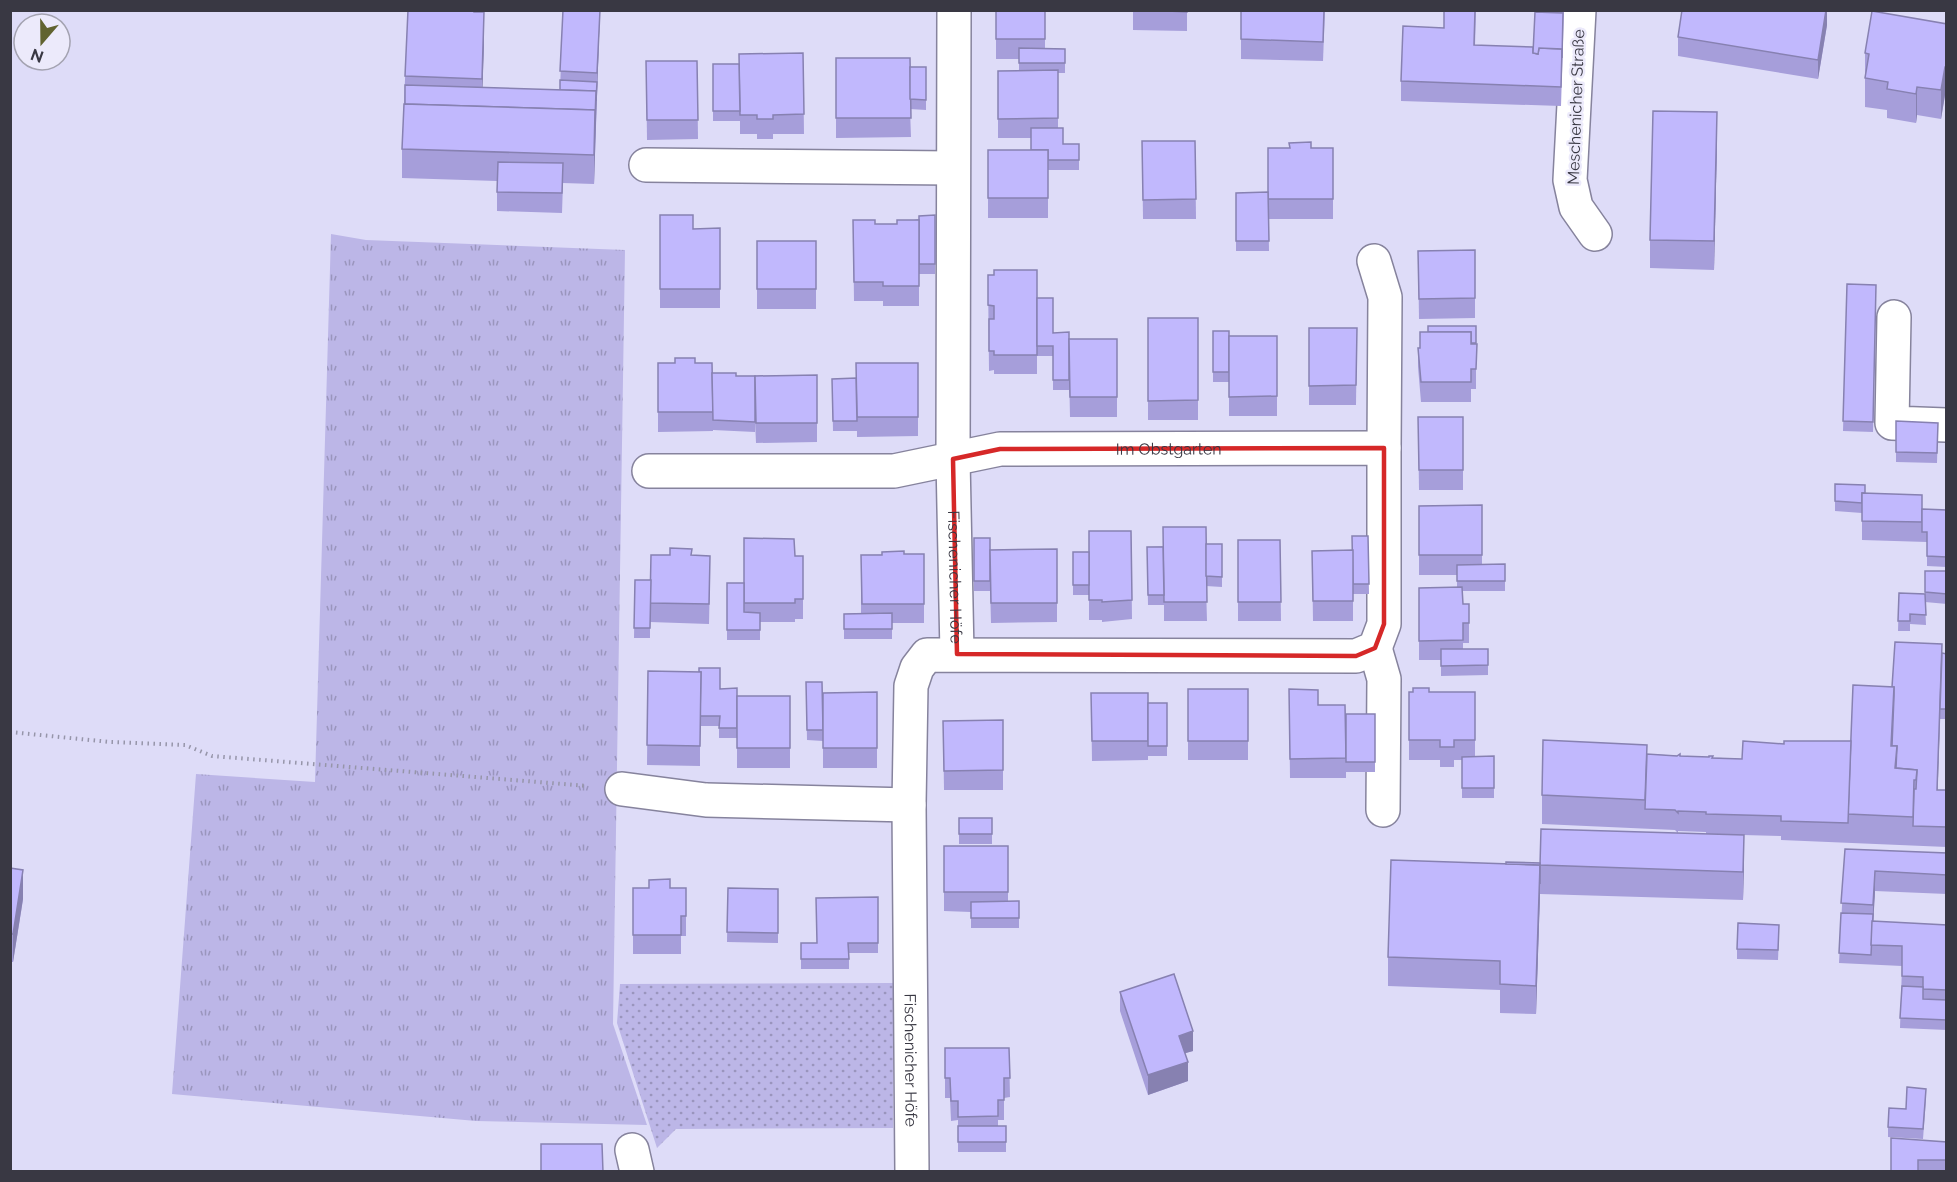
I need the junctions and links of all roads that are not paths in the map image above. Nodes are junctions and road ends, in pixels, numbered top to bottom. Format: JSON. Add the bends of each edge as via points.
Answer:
{"nodes":[{"id":1,"x":954,"y":10,"type":"edge"},
{"id":2,"x":1580,"y":10,"type":"edge"},
{"id":3,"x":646,"y":165,"type":"dead end"},
{"id":4,"x":953,"y":168,"type":"junction"},
{"id":5,"x":1595,"y":234,"type":"dead end"},
{"id":6,"x":1374,"y":261,"type":"dead end"},
{"id":7,"x":1894,"y":318,"type":"dead end"},
{"id":8,"x":1947,"y":425,"type":"edge"},
{"id":9,"x":1384,"y":448,"type":"junction"},
{"id":10,"x":953,"y":459,"type":"junction"},
{"id":11,"x":649,"y":471,"type":"dead end"},
{"id":12,"x":1375,"y":648,"type":"junction"},
{"id":13,"x":957,"y":654,"type":"junction"},
{"id":14,"x":622,"y":789,"type":"dead end"},
{"id":15,"x":909,"y":805,"type":"junction"},
{"id":16,"x":1383,"y":810,"type":"dead end"},
{"id":17,"x":912,"y":1172,"type":"edge"}],
"edges":[{"from":1,"to":4,"type":"street","name":"Fischenicher Höfe"},
{"from":2,"to":5,"type":"street","name":"Meschenicher Straße","via":[[1570,180],[1576,207]]},
{"from":3,"to":4,"type":"street"},
{"from":4,"to":10,"type":"street","name":"Fischenicher Höfe"},
{"from":6,"to":9,"type":"street","via":[[1385,297]]},
{"from":7,"to":8,"type":"street","via":[[1892,423]]},
{"from":9,"to":10,"type":"street","name":"Im Obstgarten","via":[[999,449]]},
{"from":9,"to":12,"type":"street","via":[[1384,624]]},
{"from":10,"to":11,"type":"street","via":[[894,471]]},
{"from":10,"to":13,"type":"street","name":"Fischenicher Höfe"},
{"from":12,"to":13,"type":"street","via":[[1356,656]]},
{"from":12,"to":16,"type":"street","via":[[1384,679]]},
{"from":13,"to":15,"type":"street","name":"Fischenicher Höfe","via":[[927,655],[911,686]]},
{"from":14,"to":15,"type":"street","via":[[706,800]]},
{"from":15,"to":17,"type":"street","name":"Fischenicher Höfe"}]}
